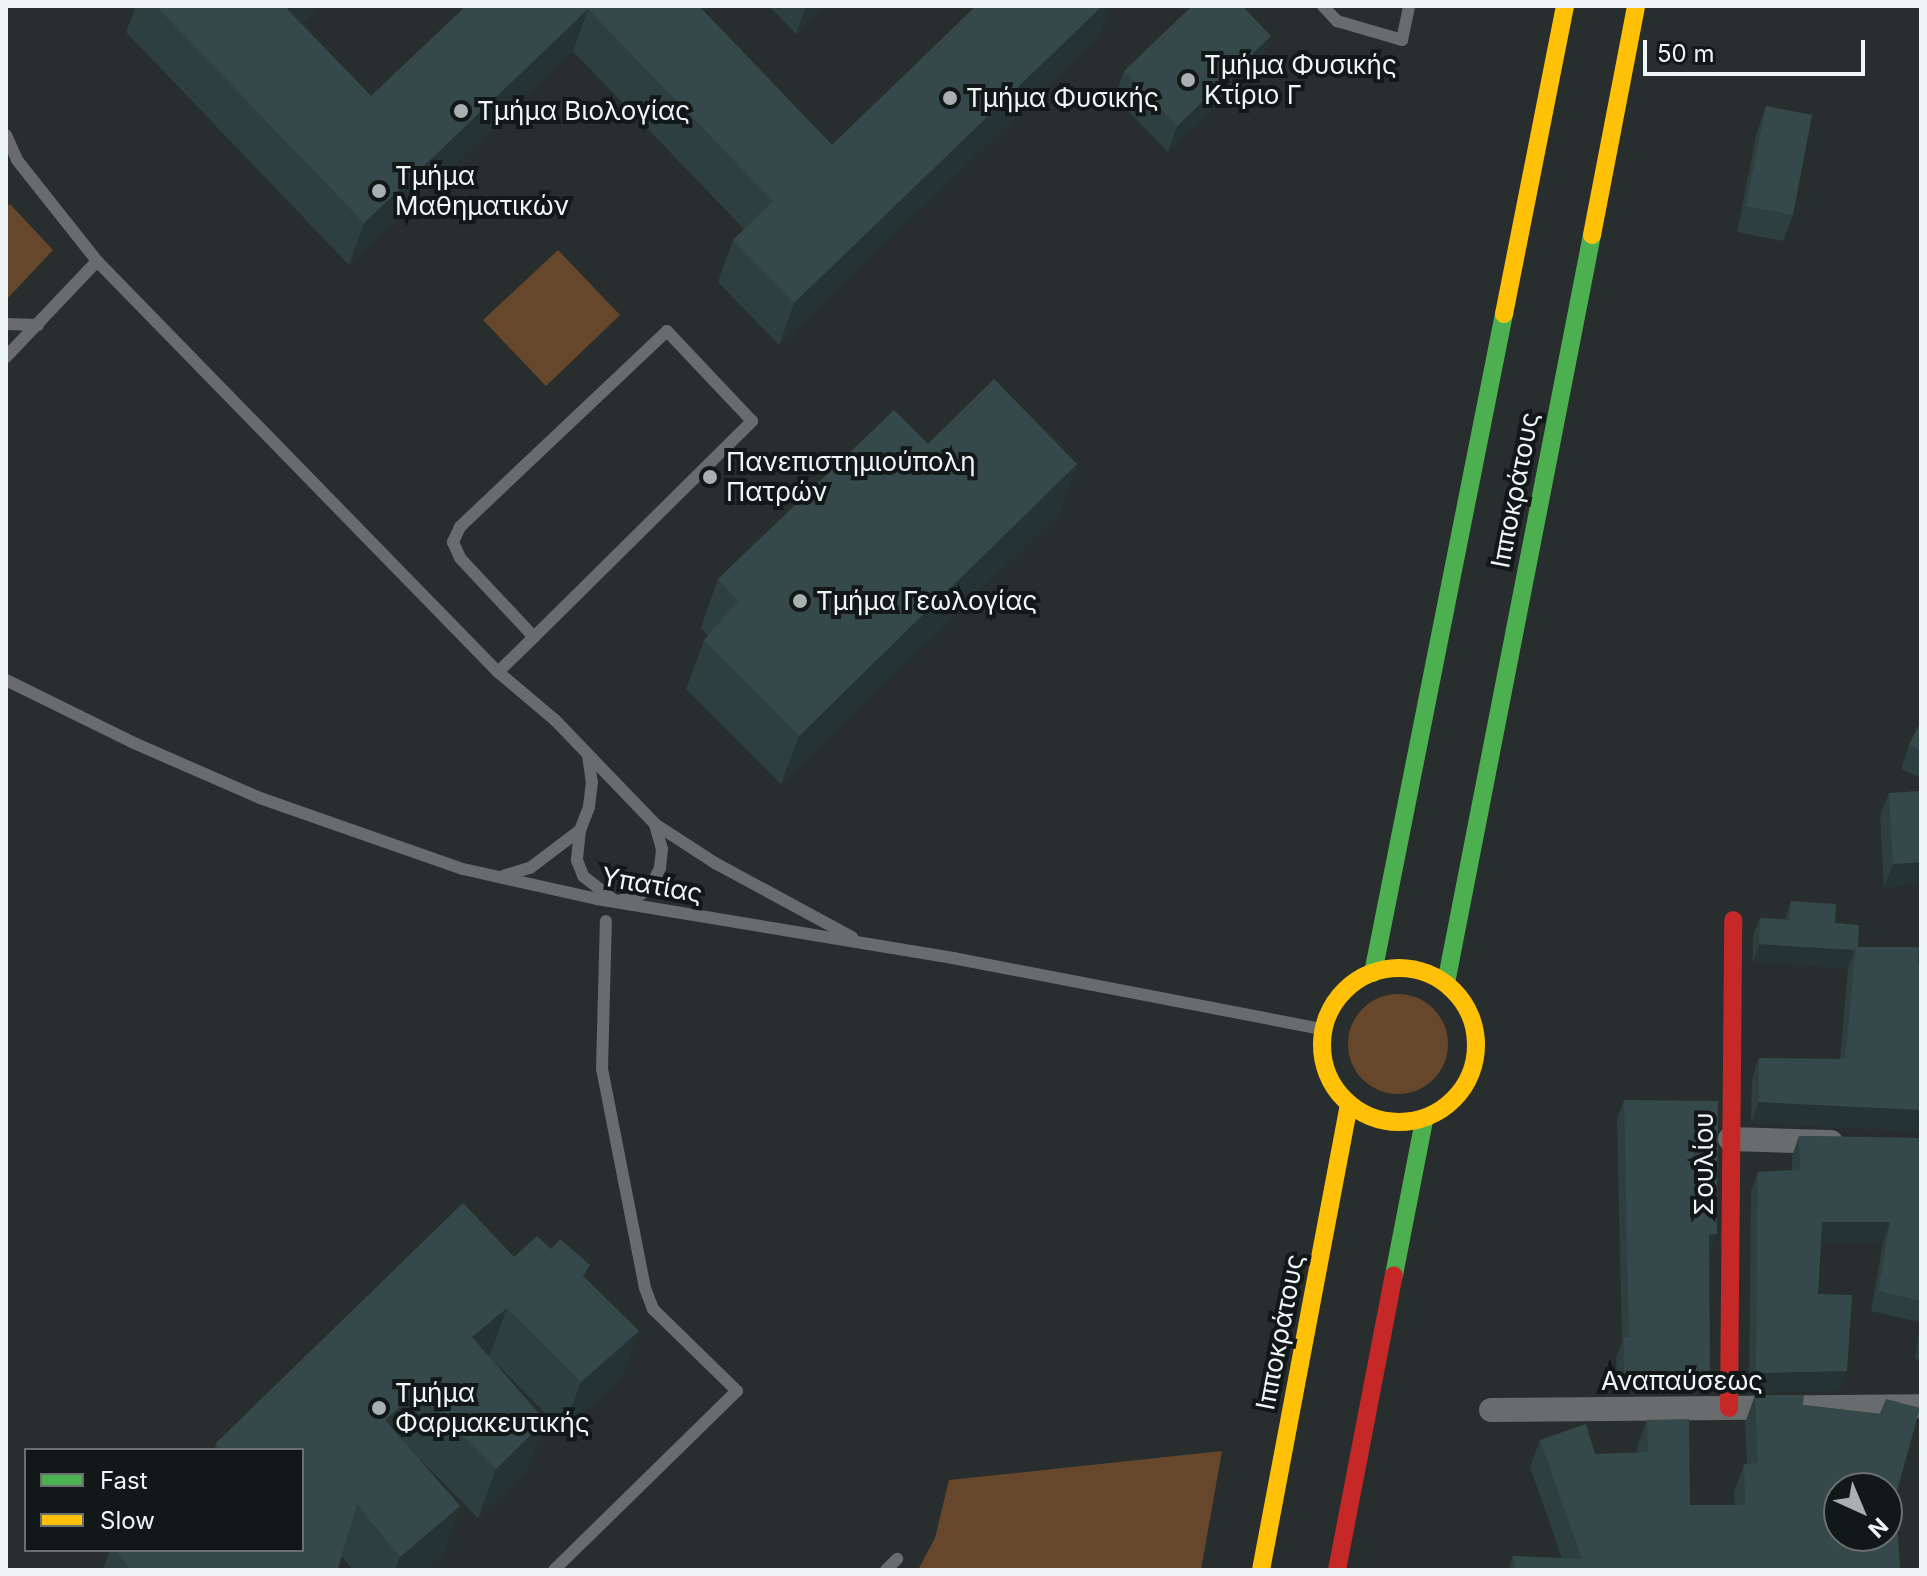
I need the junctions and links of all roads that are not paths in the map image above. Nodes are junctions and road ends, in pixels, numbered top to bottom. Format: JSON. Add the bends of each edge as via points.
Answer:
{"nodes":[{"id":1,"x":1323,"y":6,"type":"edge"},
{"id":2,"x":1409,"y":6,"type":"edge"},
{"id":3,"x":1565,"y":6,"type":"edge"},
{"id":4,"x":1636,"y":6,"type":"edge"},
{"id":5,"x":6,"y":135,"type":"edge"},
{"id":6,"x":97,"y":261,"type":"junction"},
{"id":7,"x":6,"y":324,"type":"edge"},
{"id":8,"x":38,"y":325,"type":"junction"},
{"id":9,"x":6,"y":357,"type":"edge"},
{"id":10,"x":534,"y":637,"type":"junction"},
{"id":11,"x":498,"y":672,"type":"junction"},
{"id":12,"x":6,"y":680,"type":"edge"},
{"id":13,"x":588,"y":755,"type":"junction"},
{"id":14,"x":655,"y":824,"type":"junction"},
{"id":15,"x":580,"y":830,"type":"junction"},
{"id":16,"x":500,"y":877,"type":"junction"},
{"id":17,"x":615,"y":901,"type":"junction"},
{"id":18,"x":1733,"y":920,"type":"dead end"},
{"id":19,"x":606,"y":921,"type":"dead end"},
{"id":20,"x":865,"y":943,"type":"junction"},
{"id":21,"x":1373,"y":973,"type":"junction"},
{"id":22,"x":1446,"y":983,"type":"junction"},
{"id":23,"x":1323,"y":1029,"type":"junction"},
{"id":24,"x":1349,"y":1104,"type":"junction"},
{"id":25,"x":1424,"y":1120,"type":"junction"},
{"id":26,"x":1730,"y":1139,"type":"junction"},
{"id":27,"x":1857,"y":1143,"type":"edge"},
{"id":28,"x":1921,"y":1406,"type":"edge"},
{"id":29,"x":1729,"y":1408,"type":"junction"},
{"id":30,"x":1491,"y":1410,"type":"dead end"},
{"id":31,"x":897,"y":1559,"type":"dead end"},
{"id":32,"x":554,"y":1570,"type":"edge"},
{"id":33,"x":886,"y":1570,"type":"edge"},
{"id":34,"x":1261,"y":1570,"type":"edge"},
{"id":35,"x":1337,"y":1570,"type":"edge"}],
"edges":[{"from":1,"to":2,"type":"lane","via":[[1337,21],[1402,40]]},
{"from":3,"to":21,"type":"street","name":"Ιπποκράτους"},
{"from":4,"to":22,"type":"street","name":"Ιπποκράτους"},
{"from":5,"to":6,"type":"lane","via":[[25,172]]},
{"from":6,"to":8,"type":"lane"},
{"from":6,"to":11,"type":"lane"},
{"from":7,"to":8,"type":"lane"},
{"from":8,"to":9,"type":"lane"},
{"from":10,"to":10,"type":"lane","via":[[752,421],[667,331],[460,527],[453,542],[460,558]]},
{"from":10,"to":11,"type":"lane"},
{"from":11,"to":13,"type":"lane"},
{"from":12,"to":16,"type":"lane","name":"Υπατίας","via":[[260,798]]},
{"from":13,"to":14,"type":"lane"},
{"from":13,"to":15,"type":"lane","via":[[592,782]]},
{"from":14,"to":17,"type":"lane","via":[[662,849],[660,868],[650,887],[636,898]]},
{"from":14,"to":20,"type":"lane","via":[[715,863]]},
{"from":15,"to":16,"type":"lane","via":[[530,868]]},
{"from":15,"to":17,"type":"lane","via":[[577,860],[583,876]]},
{"from":16,"to":17,"type":"lane","name":"Υπατίας"},
{"from":17,"to":20,"type":"lane","name":"Υπατίας"},
{"from":18,"to":26,"type":"street","name":"Σουλίου"},
{"from":19,"to":32,"type":"lane","via":[[602,1069],[645,1288],[653,1309],[737,1391]]},
{"from":20,"to":23,"type":"lane","name":"Υπατίας"},
{"from":21,"to":22,"type":"street","via":[[1411,969]]},
{"from":21,"to":23,"type":"street","via":[[1341,995]]},
{"from":22,"to":25,"type":"street","via":[[1470,1014],[1476,1048],[1459,1093]]},
{"from":23,"to":24,"type":"street","via":[[1324,1063]]},
{"from":24,"to":25,"type":"street","via":[[1394,1122]]},
{"from":24,"to":34,"type":"street","name":"Ιπποκράτους"},
{"from":25,"to":35,"type":"street"},
{"from":26,"to":27,"type":"street"},
{"from":26,"to":29,"type":"street","name":"Σουλίου"},
{"from":28,"to":29,"type":"street","name":"Αναπαύσεως"},
{"from":29,"to":30,"type":"street","name":"Αναπαύσεως"},
{"from":31,"to":33,"type":"lane"}]}
